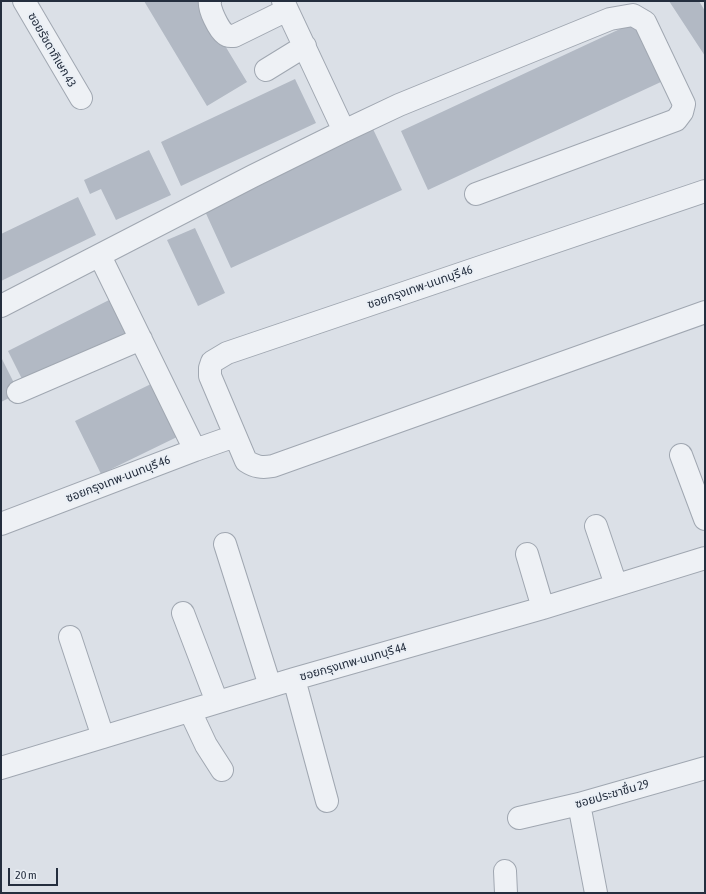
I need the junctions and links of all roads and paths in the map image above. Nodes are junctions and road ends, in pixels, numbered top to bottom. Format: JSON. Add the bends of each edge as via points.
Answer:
{"nodes":[{"id":1,"x":24,"y":1,"type":"edge"},
{"id":2,"x":210,"y":1,"type":"edge"},
{"id":3,"x":285,"y":6,"type":"edge"},
{"id":4,"x":305,"y":46,"type":"junction"},
{"id":5,"x":266,"y":70,"type":"dead end"},
{"id":6,"x":81,"y":98,"type":"dead end"},
{"id":7,"x":344,"y":131,"type":"junction"},
{"id":8,"x":705,"y":191,"type":"edge"},
{"id":9,"x":476,"y":194,"type":"dead end"},
{"id":10,"x":100,"y":256,"type":"junction"},
{"id":11,"x":1,"y":306,"type":"edge"},
{"id":12,"x":705,"y":312,"type":"edge"},
{"id":13,"x":141,"y":339,"type":"junction"},
{"id":14,"x":18,"y":392,"type":"dead end"},
{"id":15,"x":235,"y":436,"type":"junction"},
{"id":16,"x":194,"y":450,"type":"junction"},
{"id":17,"x":681,"y":455,"type":"dead end"},
{"id":18,"x":705,"y":519,"type":"edge"},
{"id":19,"x":1,"y":524,"type":"edge"},
{"id":20,"x":596,"y":526,"type":"dead end"},
{"id":21,"x":224,"y":544,"type":"dead end"},
{"id":22,"x":527,"y":554,"type":"dead end"},
{"id":23,"x":705,"y":558,"type":"edge"},
{"id":24,"x":616,"y":585,"type":"junction"},
{"id":25,"x":543,"y":608,"type":"junction"},
{"id":26,"x":182,"y":612,"type":"dead end"},
{"id":27,"x":70,"y":636,"type":"dead end"},
{"id":28,"x":294,"y":679,"type":"junction"},
{"id":29,"x":270,"y":686,"type":"junction"},
{"id":30,"x":217,"y":702,"type":"junction"},
{"id":31,"x":190,"y":711,"type":"junction"},
{"id":32,"x":104,"y":737,"type":"junction"},
{"id":33,"x":1,"y":767,"type":"edge"},
{"id":34,"x":705,"y":768,"type":"edge"},
{"id":35,"x":222,"y":770,"type":"dead end"},
{"id":36,"x":327,"y":801,"type":"dead end"},
{"id":37,"x":579,"y":804,"type":"junction"},
{"id":38,"x":519,"y":818,"type":"dead end"},
{"id":39,"x":505,"y":871,"type":"dead end"},
{"id":40,"x":506,"y":893,"type":"edge"},
{"id":41,"x":596,"y":893,"type":"edge"}],
"edges":[{"from":1,"to":6,"type":"street","name":"ซอยรัชดาภิเษก 43"},
{"from":2,"to":3,"type":"street","via":[[211,12],[223,33],[228,36],[234,36]]},
{"from":3,"to":4,"type":"street"},
{"from":4,"to":5,"type":"street"},
{"from":4,"to":7,"type":"street"},
{"from":7,"to":9,"type":"street","via":[[462,78],[610,19],[633,15],[645,22],[684,104],[676,120]]},
{"from":7,"to":10,"type":"street"},
{"from":8,"to":15,"type":"street","name":"ซอยกรุงเทพ-นนทบุรี 46","via":[[227,353],[212,362],[210,376]]},
{"from":10,"to":11,"type":"street"},
{"from":10,"to":13,"type":"street"},
{"from":12,"to":15,"type":"street","name":"ซอยกรุงเทพ-นนทบุรี 46","via":[[273,466],[262,468],[246,461]]},
{"from":13,"to":14,"type":"street"},
{"from":13,"to":16,"type":"street"},
{"from":15,"to":16,"type":"street","name":"ซอยกรุงเทพ-นนทบุรี 46"},
{"from":16,"to":19,"type":"street","name":"ซอยกรุงเทพ-นนทบุรี 46"},
{"from":17,"to":18,"type":"street"},
{"from":20,"to":24,"type":"street"},
{"from":21,"to":29,"type":"street"},
{"from":22,"to":25,"type":"street"},
{"from":23,"to":24,"type":"street","name":"ซอยกรุงเทพ-นนทบุรี 44"},
{"from":24,"to":25,"type":"street","name":"ซอยกรุงเทพ-นนทบุรี 44"},
{"from":25,"to":28,"type":"street","name":"ซอยกรุงเทพ-นนทบุรี 44"},
{"from":26,"to":30,"type":"street"},
{"from":27,"to":32,"type":"street"},
{"from":28,"to":29,"type":"street","name":"ซอยกรุงเทพ-นนทบุรี 44"},
{"from":28,"to":36,"type":"street"},
{"from":29,"to":30,"type":"street","name":"ซอยกรุงเทพ-นนทบุรี 44"},
{"from":30,"to":31,"type":"street","name":"ซอยกรุงเทพ-นนทบุรี 44"},
{"from":31,"to":32,"type":"street","name":"ซอยกรุงเทพ-นนทบุรี 44"},
{"from":31,"to":35,"type":"street","via":[[206,745]]},
{"from":32,"to":33,"type":"street","name":"ซอยกรุงเทพ-นนทบุรี 44"},
{"from":34,"to":37,"type":"street","name":"ซอยประชาชื่น 29"},
{"from":37,"to":38,"type":"street","name":"ซอยประชาชื่น 29"},
{"from":37,"to":41,"type":"street"},
{"from":39,"to":40,"type":"street"}]}
